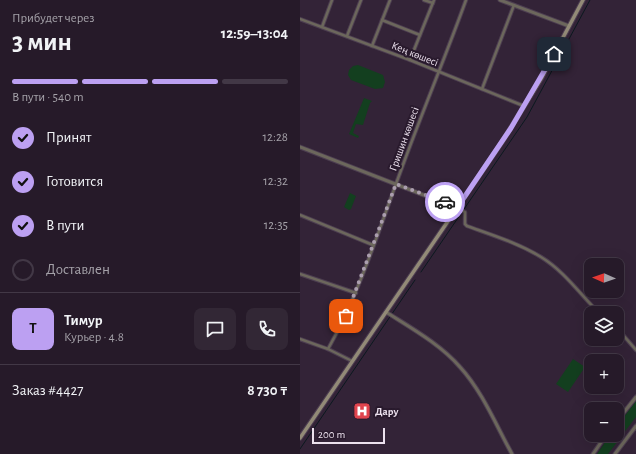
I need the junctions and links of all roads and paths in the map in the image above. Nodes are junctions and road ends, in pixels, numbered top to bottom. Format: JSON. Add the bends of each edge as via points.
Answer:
{"nodes":[{"id":1,"x":331,"y":0,"type":"edge"},
{"id":2,"x":361,"y":0,"type":"edge"},
{"id":3,"x":390,"y":0,"type":"edge"},
{"id":4,"x":424,"y":0,"type":"edge"},
{"id":5,"x":466,"y":0,"type":"edge"},
{"id":6,"x":500,"y":0,"type":"edge"},
{"id":7,"x":583,"y":0,"type":"edge"},
{"id":8,"x":434,"y":2,"type":"edge"},
{"id":9,"x":514,"y":5,"type":"junction"},
{"id":10,"x":300,"y":19,"type":"edge"},
{"id":11,"x":382,"y":20,"type":"junction"},
{"id":12,"x":569,"y":26,"type":"junction"},
{"id":13,"x":322,"y":27,"type":"junction"},
{"id":14,"x":420,"y":35,"type":"junction"},
{"id":15,"x":347,"y":36,"type":"junction"},
{"id":16,"x":372,"y":46,"type":"junction"},
{"id":17,"x":410,"y":60,"type":"junction"},
{"id":18,"x":439,"y":72,"type":"junction"},
{"id":19,"x":482,"y":89,"type":"junction"},
{"id":20,"x":524,"y":106,"type":"junction"},
{"id":21,"x":300,"y":147,"type":"edge"},
{"id":22,"x":396,"y":184,"type":"junction"},
{"id":23,"x":460,"y":209,"type":"junction"},
{"id":24,"x":300,"y":215,"type":"edge"},
{"id":25,"x":373,"y":245,"type":"junction"},
{"id":26,"x":300,"y":274,"type":"edge"},
{"id":27,"x":356,"y":293,"type":"junction"},
{"id":28,"x":592,"y":306,"type":"edge"},
{"id":29,"x":386,"y":312,"type":"junction"},
{"id":30,"x":624,"y":336,"type":"edge"},
{"id":31,"x":300,"y":339,"type":"edge"},
{"id":32,"x":328,"y":349,"type":"junction"},
{"id":33,"x":636,"y":350,"type":"edge"},
{"id":34,"x":352,"y":361,"type":"junction"},
{"id":35,"x":636,"y":397,"type":"edge"},
{"id":36,"x":624,"y":412,"type":"edge"},
{"id":37,"x":636,"y":426,"type":"edge"},
{"id":38,"x":300,"y":438,"type":"edge"},
{"id":39,"x":601,"y":442,"type":"edge"},
{"id":40,"x":512,"y":454,"type":"edge"},
{"id":41,"x":593,"y":454,"type":"edge"},
{"id":42,"x":615,"y":454,"type":"edge"}],
"edges":[{"from":1,"to":13,"type":"street"},
{"from":2,"to":15,"type":"street"},
{"from":3,"to":11,"type":"street"},
{"from":4,"to":8,"type":"street"},
{"from":5,"to":18,"type":"street","name":"Гришин көшесі"},
{"from":6,"to":9,"type":"street"},
{"from":7,"to":12,"type":"main road"},
{"from":8,"to":14,"type":"street"},
{"from":9,"to":12,"type":"street"},
{"from":9,"to":19,"type":"street"},
{"from":10,"to":13,"type":"street","name":"Кең көшесі"},
{"from":11,"to":14,"type":"street"},
{"from":11,"to":16,"type":"street"},
{"from":12,"to":20,"type":"main road"},
{"from":13,"to":15,"type":"street","name":"Кең көшесі"},
{"from":14,"to":17,"type":"street"},
{"from":15,"to":16,"type":"street","name":"Кең көшесі"},
{"from":16,"to":17,"type":"street","name":"Кең көшесі"},
{"from":17,"to":18,"type":"street","name":"Кең көшесі"},
{"from":18,"to":19,"type":"street","name":"Кең көшесі"},
{"from":18,"to":22,"type":"street","name":"Гришин көшесі"},
{"from":19,"to":20,"type":"street","name":"Кең көшесі"},
{"from":20,"to":23,"type":"main road"},
{"from":21,"to":22,"type":"street"},
{"from":22,"to":23,"type":"street"},
{"from":22,"to":25,"type":"street","name":"Гришин көшесі"},
{"from":23,"to":28,"type":"street","via":[[467,226],[524,247],[542,258]]},
{"from":23,"to":29,"type":"main road"},
{"from":24,"to":25,"type":"street"},
{"from":25,"to":27,"type":"street","name":"Гришин көшесі"},
{"from":26,"to":27,"type":"street"},
{"from":27,"to":32,"type":"street","name":"Гришин көшесі"},
{"from":29,"to":34,"type":"main road"},
{"from":29,"to":40,"type":"street","via":[[439,348],[460,367],[477,391]]},
{"from":30,"to":33,"type":"street"},
{"from":31,"to":32,"type":"street"},
{"from":32,"to":34,"type":"street"},
{"from":34,"to":38,"type":"main road"},
{"from":35,"to":36,"type":"street"},
{"from":37,"to":42,"type":"street"},
{"from":39,"to":41,"type":"street"}]}
